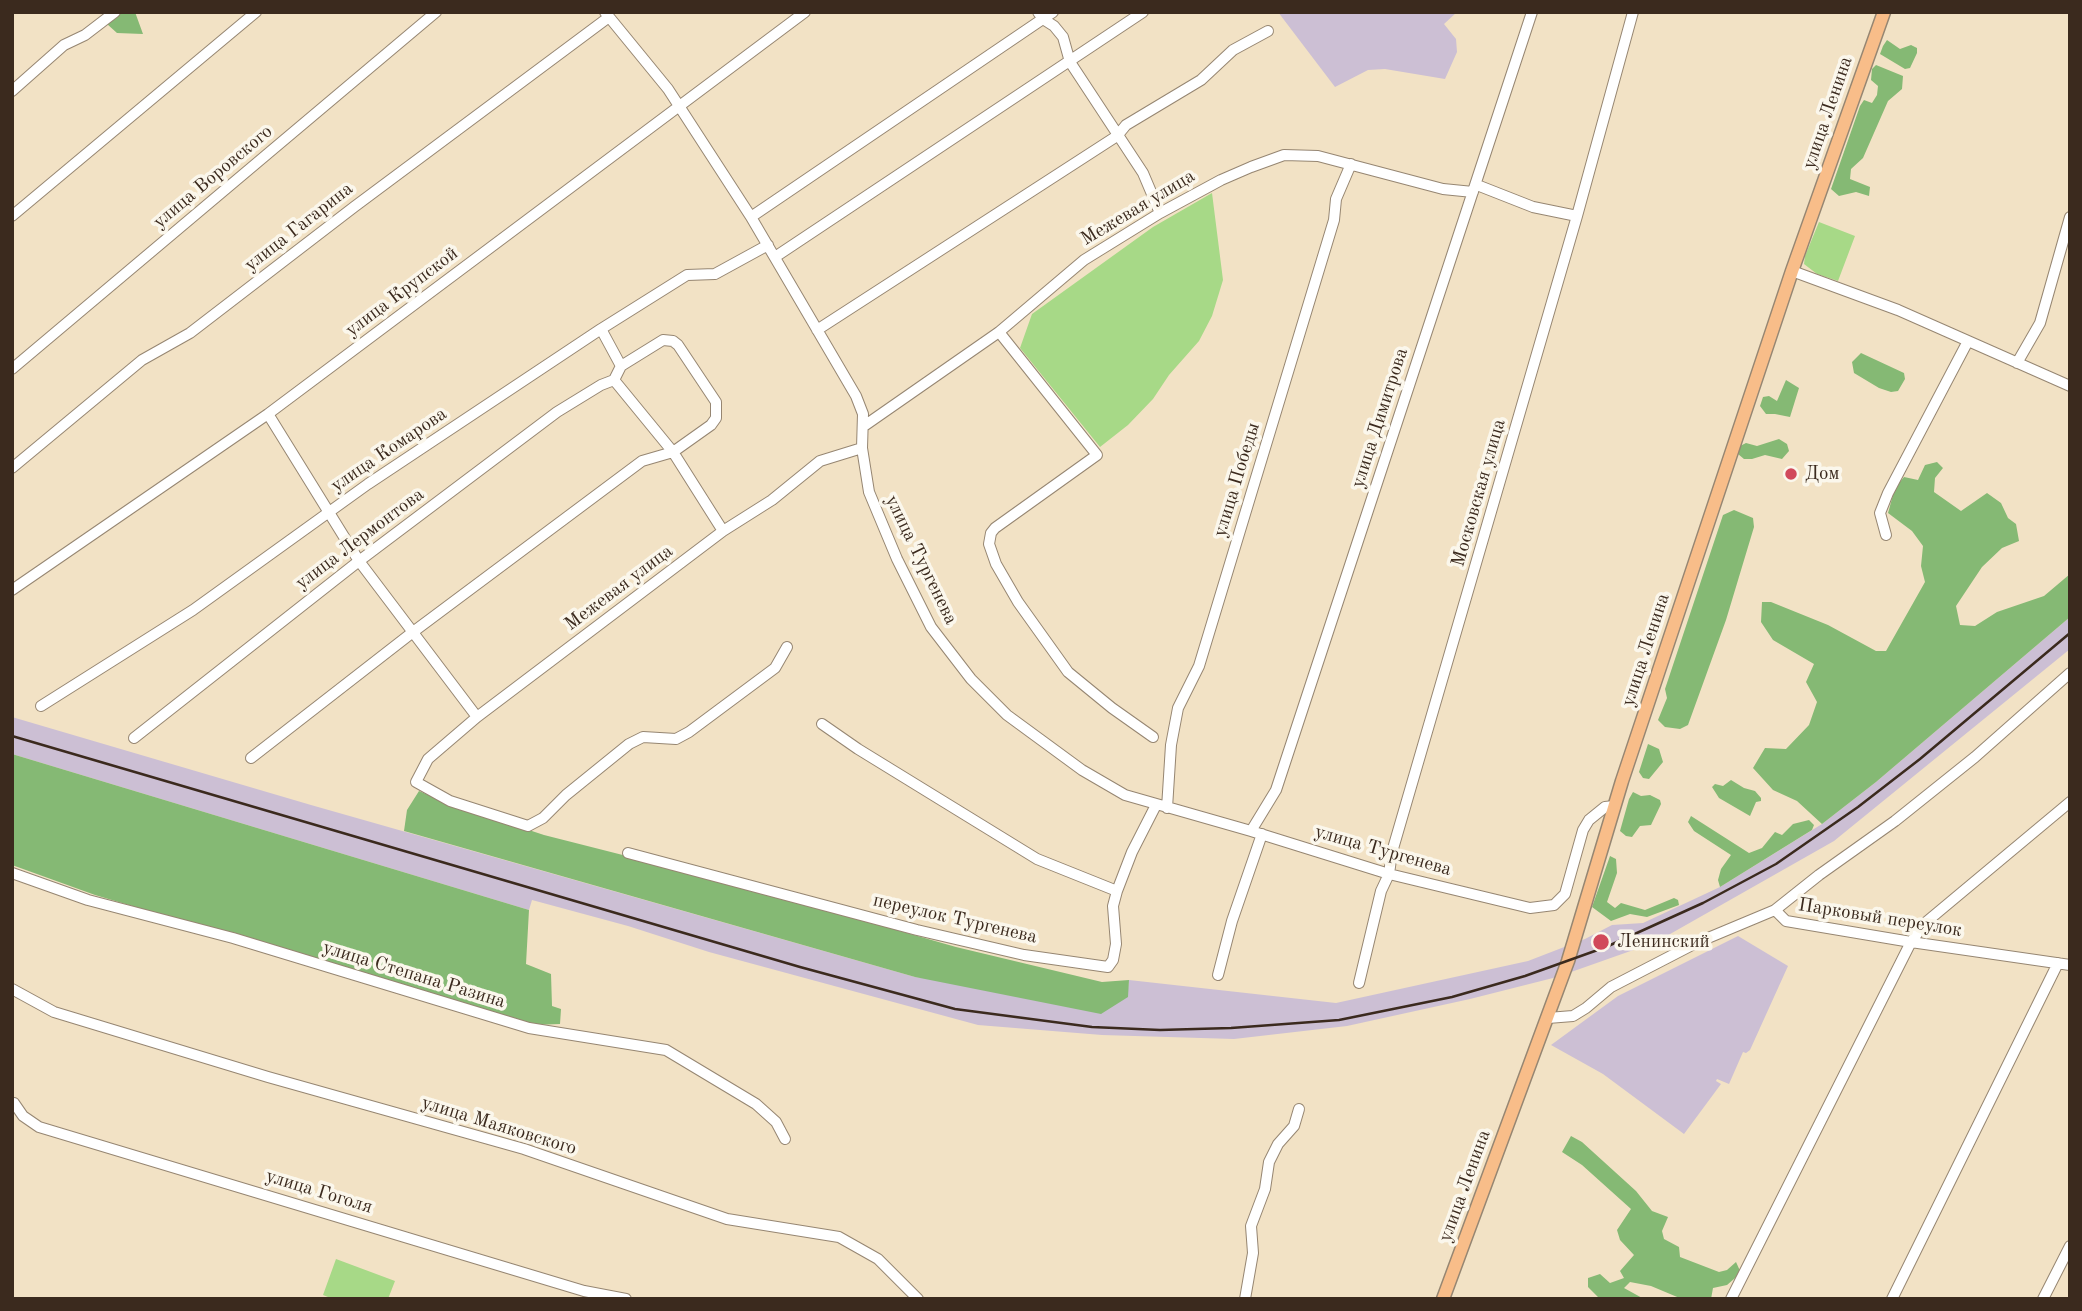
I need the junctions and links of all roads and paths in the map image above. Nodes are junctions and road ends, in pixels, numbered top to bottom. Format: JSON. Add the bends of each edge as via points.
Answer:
{"nodes":[{"id":1,"x":115,"y":12,"type":"edge"},
{"id":2,"x":256,"y":12,"type":"edge"},
{"id":3,"x":436,"y":12,"type":"edge"},
{"id":4,"x":804,"y":12,"type":"edge"},
{"id":5,"x":1053,"y":12,"type":"edge"},
{"id":6,"x":1143,"y":12,"type":"edge"},
{"id":7,"x":1532,"y":12,"type":"edge"},
{"id":8,"x":1633,"y":12,"type":"edge"},
{"id":9,"x":1884,"y":12,"type":"edge"},
{"id":10,"x":607,"y":15,"type":"edge"},
{"id":11,"x":1040,"y":16,"type":"edge"},
{"id":12,"x":1268,"y":31,"type":"dead end"},
{"id":13,"x":1070,"y":62,"type":"junction"},
{"id":14,"x":12,"y":91,"type":"edge"},
{"id":15,"x":679,"y":107,"type":"junction"},
{"id":16,"x":1117,"y":136,"type":"junction"},
{"id":17,"x":1351,"y":164,"type":"junction"},
{"id":18,"x":1475,"y":189,"type":"junction"},
{"id":19,"x":1160,"y":213,"type":"junction"},
{"id":20,"x":12,"y":216,"type":"edge"},
{"id":21,"x":1577,"y":216,"type":"junction"},
{"id":22,"x":751,"y":217,"type":"junction"},
{"id":23,"x":2070,"y":217,"type":"edge"},
{"id":24,"x":768,"y":245,"type":"junction"},
{"id":25,"x":775,"y":257,"type":"junction"},
{"id":26,"x":1792,"y":271,"type":"junction"},
{"id":27,"x":601,"y":328,"type":"junction"},
{"id":28,"x":817,"y":330,"type":"junction"},
{"id":29,"x":999,"y":332,"type":"junction"},
{"id":30,"x":1968,"y":341,"type":"junction"},
{"id":31,"x":2017,"y":363,"type":"junction"},
{"id":32,"x":621,"y":366,"type":"junction"},
{"id":33,"x":12,"y":369,"type":"edge"},
{"id":34,"x":614,"y":380,"type":"junction"},
{"id":35,"x":2070,"y":386,"type":"edge"},
{"id":36,"x":268,"y":414,"type":"junction"},
{"id":37,"x":864,"y":426,"type":"junction"},
{"id":38,"x":862,"y":449,"type":"junction"},
{"id":39,"x":673,"y":452,"type":"junction"},
{"id":40,"x":12,"y":468,"type":"edge"},
{"id":41,"x":329,"y":512,"type":"junction"},
{"id":42,"x":723,"y":531,"type":"junction"},
{"id":43,"x":1886,"y":536,"type":"dead end"},
{"id":44,"x":359,"y":561,"type":"junction"},
{"id":45,"x":12,"y":590,"type":"edge"},
{"id":46,"x":412,"y":632,"type":"junction"},
{"id":47,"x":787,"y":647,"type":"dead end"},
{"id":48,"x":2070,"y":673,"type":"edge"},
{"id":49,"x":41,"y":706,"type":"dead end"},
{"id":50,"x":477,"y":717,"type":"junction"},
{"id":51,"x":822,"y":724,"type":"dead end"},
{"id":52,"x":1153,"y":737,"type":"dead end"},
{"id":53,"x":134,"y":738,"type":"dead end"},
{"id":54,"x":251,"y":758,"type":"dead end"},
{"id":55,"x":2070,"y":802,"type":"edge"},
{"id":56,"x":1162,"y":806,"type":"junction"},
{"id":57,"x":1614,"y":806,"type":"junction"},
{"id":58,"x":1257,"y":833,"type":"junction"},
{"id":59,"x":628,"y":853,"type":"dead end"},
{"id":60,"x":12,"y":873,"type":"edge"},
{"id":61,"x":1389,"y":874,"type":"junction"},
{"id":62,"x":1117,"y":891,"type":"junction"},
{"id":63,"x":1775,"y":910,"type":"junction"},
{"id":64,"x":1911,"y":942,"type":"junction"},
{"id":65,"x":2058,"y":963,"type":"junction"},
{"id":66,"x":2070,"y":965,"type":"edge"},
{"id":67,"x":1218,"y":975,"type":"dead end"},
{"id":68,"x":1359,"y":983,"type":"dead end"},
{"id":69,"x":12,"y":989,"type":"edge"},
{"id":70,"x":1548,"y":1018,"type":"junction"},
{"id":71,"x":12,"y":1105,"type":"edge"},
{"id":72,"x":1299,"y":1109,"type":"dead end"},
{"id":73,"x":785,"y":1139,"type":"dead end"},
{"id":74,"x":2070,"y":1246,"type":"edge"},
{"id":75,"x":626,"y":1299,"type":"edge"},
{"id":76,"x":918,"y":1299,"type":"edge"},
{"id":77,"x":1245,"y":1299,"type":"edge"},
{"id":78,"x":1443,"y":1299,"type":"edge"},
{"id":79,"x":1731,"y":1299,"type":"edge"},
{"id":80,"x":1892,"y":1299,"type":"edge"},
{"id":81,"x":2043,"y":1299,"type":"edge"}],
"edges":[{"from":1,"to":14,"type":"street","via":[[64,45]]},
{"from":2,"to":20,"type":"street"},
{"from":3,"to":33,"type":"street","name":"улица Воровского"},
{"from":4,"to":15,"type":"street","name":"улица Крупской"},
{"from":5,"to":11,"type":"street"},
{"from":6,"to":13,"type":"street"},
{"from":7,"to":18,"type":"street","name":"улица Димитрова"},
{"from":8,"to":21,"type":"street","name":"Московская улица"},
{"from":9,"to":26,"type":"main road","name":"улица Ленина"},
{"from":10,"to":15,"type":"street","name":"улица Тургенева"},
{"from":10,"to":40,"type":"street","name":"улица Гагарина","via":[[190,333],[142,360]]},
{"from":11,"to":13,"type":"street","via":[[1063,37]]},
{"from":11,"to":22,"type":"street"},
{"from":12,"to":16,"type":"street","via":[[1233,50],[1201,80],[1126,125]]},
{"from":13,"to":16,"type":"street"},
{"from":13,"to":25,"type":"street"},
{"from":15,"to":22,"type":"street","name":"улица Тургенева"},
{"from":15,"to":36,"type":"street","name":"улица Крупской"},
{"from":16,"to":19,"type":"street","via":[[1143,173]]},
{"from":16,"to":28,"type":"street"},
{"from":17,"to":18,"type":"street","name":"Межевая улица","via":[[1443,189]]},
{"from":17,"to":19,"type":"street","name":"Межевая улица","via":[[1318,156],[1283,155]]},
{"from":17,"to":56,"type":"street","name":"улица Победы","via":[[1336,199],[1334,220],[1199,666],[1178,708]]},
{"from":18,"to":21,"type":"street","name":"Межевая улица"},
{"from":18,"to":58,"type":"street","name":"улица Димитрова","via":[[1276,790]]},
{"from":19,"to":29,"type":"street","name":"Межевая улица","via":[[1084,260]]},
{"from":21,"to":61,"type":"street","name":"Московская улица"},
{"from":22,"to":24,"type":"street","name":"улица Тургенева"},
{"from":23,"to":31,"type":"street","via":[[2040,323]]},
{"from":24,"to":25,"type":"street","name":"улица Тургенева"},
{"from":24,"to":27,"type":"street","name":"улица Комарова","via":[[715,274],[687,275]]},
{"from":25,"to":28,"type":"street","name":"улица Тургенева"},
{"from":26,"to":30,"type":"street"},
{"from":26,"to":57,"type":"main road","name":"улица Ленина"},
{"from":27,"to":32,"type":"street"},
{"from":27,"to":41,"type":"street","name":"улица Комарова"},
{"from":28,"to":37,"type":"street","name":"улица Тургенева","via":[[856,396]]},
{"from":29,"to":37,"type":"street","name":"Межевая улица"},
{"from":29,"to":52,"type":"street","via":[[1097,455],[995,528],[989,544],[996,564],[1068,672]]},
{"from":30,"to":31,"type":"street"},
{"from":30,"to":43,"type":"street","via":[[1888,493],[1880,513]]},
{"from":31,"to":35,"type":"street"},
{"from":32,"to":34,"type":"street"},
{"from":32,"to":39,"type":"street","via":[[663,340],[673,341],[716,402],[718,412],[711,425]]},
{"from":34,"to":39,"type":"street"},
{"from":34,"to":44,"type":"street","name":"улица Лермонтова","via":[[557,412]]},
{"from":36,"to":41,"type":"street"},
{"from":36,"to":45,"type":"street","name":"улица Крупской"},
{"from":37,"to":38,"type":"street","name":"улица Тургенева"},
{"from":38,"to":42,"type":"street","name":"Межевая улица","via":[[820,461],[772,500]]},
{"from":38,"to":56,"type":"street","name":"улица Тургенева","via":[[869,492],[897,559],[931,627],[971,679],[1007,715],[1082,771],[1125,795]]},
{"from":39,"to":42,"type":"street"},
{"from":39,"to":46,"type":"street","via":[[642,461]]},
{"from":41,"to":44,"type":"street"},
{"from":41,"to":49,"type":"street","name":"улица Комарова","via":[[193,610]]},
{"from":42,"to":50,"type":"street","name":"Межевая улица"},
{"from":44,"to":46,"type":"street"},
{"from":44,"to":53,"type":"street","name":"улица Лермонтова"},
{"from":46,"to":50,"type":"street"},
{"from":46,"to":54,"type":"street"},
{"from":47,"to":50,"type":"street","name":"Межевая улица","via":[[775,667],[689,732],[676,739],[643,737],[629,744],[528,826],[450,800],[416,782],[428,759]]},
{"from":48,"to":63,"type":"street","via":[[1975,757]]},
{"from":51,"to":62,"type":"street","via":[[1037,859]]},
{"from":55,"to":64,"type":"street","via":[[1925,923]]},
{"from":56,"to":58,"type":"street","name":"улица Тургенева"},
{"from":56,"to":62,"type":"street","name":"переулок Тургенева","via":[[1132,852]]},
{"from":57,"to":61,"type":"street","name":"улица Тургенева","via":[[1605,807],[1589,820],[1565,894],[1554,905],[1530,908]]},
{"from":57,"to":70,"type":"main road","name":"улица Ленина"},
{"from":58,"to":61,"type":"street","name":"улица Тургенева"},
{"from":58,"to":67,"type":"street","name":"улица Димитрова"},
{"from":59,"to":62,"type":"street","name":"переулок Тургенева","via":[[1011,952],[1108,967],[1116,944]]},
{"from":60,"to":73,"type":"street","name":"улица Степана Разина","via":[[88,900],[529,1028],[666,1050],[756,1104],[776,1122]]},
{"from":61,"to":68,"type":"street","name":"Московская улица"},
{"from":63,"to":64,"type":"street","name":"Парковый переулок","via":[[1786,921]]},
{"from":63,"to":70,"type":"street","name":"Парковый переулок","via":[[1696,943],[1611,987],[1573,1016]]},
{"from":64,"to":65,"type":"street","name":"Парковый переулок"},
{"from":64,"to":79,"type":"street"},
{"from":65,"to":66,"type":"street","name":"Парковый переулок"},
{"from":65,"to":80,"type":"street"},
{"from":69,"to":76,"type":"street","name":"улица Маяковского","via":[[54,1012],[524,1149],[727,1219],[839,1237],[878,1259]]},
{"from":70,"to":78,"type":"main road","name":"улица Ленина"},
{"from":71,"to":75,"type":"street","name":"улица Гоголя","via":[[40,1127],[584,1291]]},
{"from":72,"to":77,"type":"street","via":[[1294,1126],[1269,1162],[1251,1226],[1253,1253]]},
{"from":74,"to":81,"type":"street"}]}
